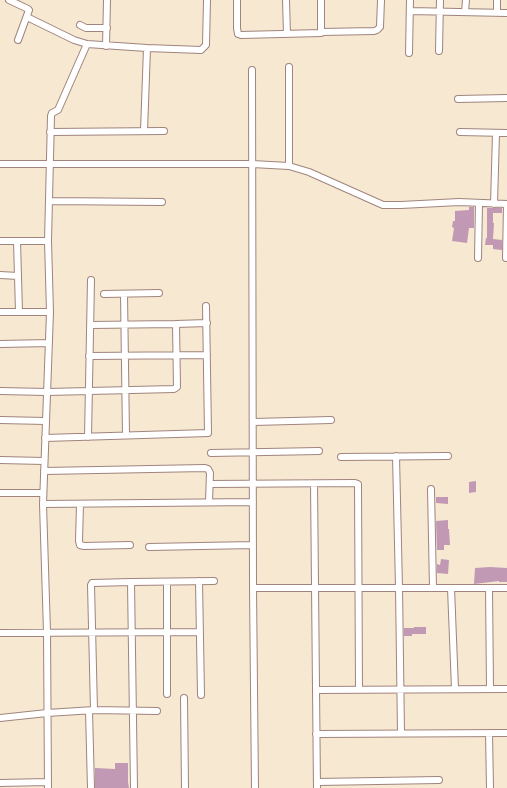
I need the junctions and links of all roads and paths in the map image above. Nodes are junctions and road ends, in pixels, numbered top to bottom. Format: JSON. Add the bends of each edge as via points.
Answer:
{"nodes":[{"id":1,"x":9,"y":0,"type":"edge"},
{"id":2,"x":107,"y":0,"type":"edge"},
{"id":3,"x":207,"y":0,"type":"edge"},
{"id":4,"x":237,"y":0,"type":"edge"},
{"id":5,"x":286,"y":0,"type":"edge"},
{"id":6,"x":321,"y":0,"type":"edge"},
{"id":7,"x":381,"y":0,"type":"edge"},
{"id":8,"x":410,"y":0,"type":"edge"},
{"id":9,"x":440,"y":0,"type":"edge"},
{"id":10,"x":466,"y":0,"type":"edge"},
{"id":11,"x":497,"y":0,"type":"edge"},
{"id":12,"x":410,"y":11,"type":"junction"},
{"id":13,"x":440,"y":12,"type":"junction"},
{"id":14,"x":465,"y":12,"type":"junction"},
{"id":15,"x":497,"y":13,"type":"junction"},
{"id":16,"x":507,"y":13,"type":"edge"},
{"id":17,"x":27,"y":17,"type":"junction"},
{"id":18,"x":80,"y":25,"type":"dead end"},
{"id":19,"x":107,"y":28,"type":"junction"},
{"id":20,"x":321,"y":32,"type":"junction"},
{"id":21,"x":287,"y":34,"type":"junction"},
{"id":22,"x":18,"y":40,"type":"dead end"},
{"id":23,"x":87,"y":44,"type":"junction"},
{"id":24,"x":106,"y":46,"type":"junction"},
{"id":25,"x":147,"y":48,"type":"junction"},
{"id":26,"x":439,"y":51,"type":"dead end"},
{"id":27,"x":409,"y":52,"type":"dead end"},
{"id":28,"x":289,"y":67,"type":"dead end"},
{"id":29,"x":252,"y":70,"type":"dead end"},
{"id":30,"x":507,"y":98,"type":"edge"},
{"id":31,"x":458,"y":99,"type":"dead end"},
{"id":32,"x":144,"y":131,"type":"junction"},
{"id":33,"x":164,"y":131,"type":"dead end"},
{"id":34,"x":50,"y":132,"type":"junction"},
{"id":35,"x":460,"y":132,"type":"dead end"},
{"id":36,"x":496,"y":133,"type":"junction"},
{"id":37,"x":507,"y":133,"type":"edge"},
{"id":38,"x":0,"y":164,"type":"edge"},
{"id":39,"x":50,"y":164,"type":"junction"},
{"id":40,"x":252,"y":164,"type":"junction"},
{"id":41,"x":289,"y":166,"type":"junction"},
{"id":42,"x":49,"y":201,"type":"junction"},
{"id":43,"x":162,"y":202,"type":"dead end"},
{"id":44,"x":479,"y":203,"type":"junction"},
{"id":45,"x":494,"y":204,"type":"junction"},
{"id":46,"x":0,"y":241,"type":"edge"},
{"id":47,"x":17,"y":241,"type":"junction"},
{"id":48,"x":48,"y":241,"type":"junction"},
{"id":49,"x":478,"y":258,"type":"dead end"},
{"id":50,"x":506,"y":258,"type":"edge"},
{"id":51,"x":0,"y":275,"type":"edge"},
{"id":52,"x":18,"y":276,"type":"junction"},
{"id":53,"x":91,"y":280,"type":"dead end"},
{"id":54,"x":159,"y":293,"type":"dead end"},
{"id":55,"x":104,"y":294,"type":"dead end"},
{"id":56,"x":124,"y":294,"type":"junction"},
{"id":57,"x":206,"y":306,"type":"dead end"},
{"id":58,"x":0,"y":312,"type":"edge"},
{"id":59,"x":19,"y":312,"type":"junction"},
{"id":60,"x":50,"y":312,"type":"junction"},
{"id":61,"x":206,"y":323,"type":"junction"},
{"id":62,"x":176,"y":324,"type":"junction"},
{"id":63,"x":90,"y":325,"type":"junction"},
{"id":64,"x":125,"y":325,"type":"junction"},
{"id":65,"x":49,"y":343,"type":"junction"},
{"id":66,"x":0,"y":344,"type":"edge"},
{"id":67,"x":176,"y":355,"type":"junction"},
{"id":68,"x":207,"y":355,"type":"junction"},
{"id":69,"x":90,"y":356,"type":"junction"},
{"id":70,"x":125,"y":356,"type":"junction"},
{"id":71,"x":125,"y":389,"type":"junction"},
{"id":72,"x":0,"y":391,"type":"edge"},
{"id":73,"x":89,"y":391,"type":"junction"},
{"id":74,"x":47,"y":392,"type":"junction"},
{"id":75,"x":0,"y":420,"type":"edge"},
{"id":76,"x":331,"y":420,"type":"dead end"},
{"id":77,"x":46,"y":421,"type":"junction"},
{"id":78,"x":252,"y":422,"type":"junction"},
{"id":79,"x":126,"y":435,"type":"junction"},
{"id":80,"x":88,"y":437,"type":"junction"},
{"id":81,"x":45,"y":438,"type":"junction"},
{"id":82,"x":319,"y":451,"type":"dead end"},
{"id":83,"x":253,"y":452,"type":"junction"},
{"id":84,"x":211,"y":453,"type":"dead end"},
{"id":85,"x":396,"y":456,"type":"junction"},
{"id":86,"x":448,"y":456,"type":"dead end"},
{"id":87,"x":341,"y":457,"type":"dead end"},
{"id":88,"x":0,"y":460,"type":"edge"},
{"id":89,"x":44,"y":461,"type":"junction"},
{"id":90,"x":44,"y":471,"type":"junction"},
{"id":91,"x":210,"y":484,"type":"junction"},
{"id":92,"x":253,"y":484,"type":"junction"},
{"id":93,"x":314,"y":484,"type":"junction"},
{"id":94,"x":431,"y":489,"type":"dead end"},
{"id":95,"x":0,"y":493,"type":"edge"},
{"id":96,"x":43,"y":493,"type":"junction"},
{"id":97,"x":209,"y":502,"type":"junction"},
{"id":98,"x":253,"y":502,"type":"junction"},
{"id":99,"x":43,"y":504,"type":"junction"},
{"id":100,"x":80,"y":504,"type":"junction"},
{"id":101,"x":130,"y":545,"type":"dead end"},
{"id":102,"x":253,"y":545,"type":"junction"},
{"id":103,"x":149,"y":547,"type":"dead end"},
{"id":104,"x":199,"y":581,"type":"junction"},
{"id":105,"x":214,"y":581,"type":"dead end"},
{"id":106,"x":131,"y":582,"type":"junction"},
{"id":107,"x":167,"y":582,"type":"junction"},
{"id":108,"x":253,"y":588,"type":"junction"},
{"id":109,"x":315,"y":588,"type":"junction"},
{"id":110,"x":359,"y":588,"type":"junction"},
{"id":111,"x":399,"y":588,"type":"junction"},
{"id":112,"x":433,"y":588,"type":"junction"},
{"id":113,"x":452,"y":588,"type":"junction"},
{"id":114,"x":489,"y":588,"type":"junction"},
{"id":115,"x":507,"y":588,"type":"edge"},
{"id":116,"x":47,"y":632,"type":"junction"},
{"id":117,"x":92,"y":632,"type":"junction"},
{"id":118,"x":132,"y":632,"type":"junction"},
{"id":119,"x":167,"y":632,"type":"junction"},
{"id":120,"x":200,"y":632,"type":"junction"},
{"id":121,"x":0,"y":633,"type":"edge"},
{"id":122,"x":455,"y":689,"type":"junction"},
{"id":123,"x":490,"y":689,"type":"junction"},
{"id":124,"x":507,"y":689,"type":"edge"},
{"id":125,"x":316,"y":690,"type":"junction"},
{"id":126,"x":360,"y":690,"type":"junction"},
{"id":127,"x":400,"y":690,"type":"junction"},
{"id":128,"x":167,"y":694,"type":"dead end"},
{"id":129,"x":201,"y":695,"type":"dead end"},
{"id":130,"x":184,"y":698,"type":"dead end"},
{"id":131,"x":91,"y":710,"type":"junction"},
{"id":132,"x":133,"y":711,"type":"junction"},
{"id":133,"x":157,"y":712,"type":"dead end"},
{"id":134,"x":47,"y":713,"type":"junction"},
{"id":135,"x":0,"y":718,"type":"edge"},
{"id":136,"x":401,"y":733,"type":"junction"},
{"id":137,"x":489,"y":733,"type":"junction"},
{"id":138,"x":507,"y":733,"type":"edge"},
{"id":139,"x":316,"y":734,"type":"junction"},
{"id":140,"x":439,"y":780,"type":"dead end"},
{"id":141,"x":0,"y":784,"type":"edge"},
{"id":142,"x":48,"y":785,"type":"edge"},
{"id":143,"x":317,"y":785,"type":"edge"},
{"id":144,"x":91,"y":788,"type":"edge"},
{"id":145,"x":134,"y":788,"type":"edge"},
{"id":146,"x":184,"y":788,"type":"edge"},
{"id":147,"x":255,"y":788,"type":"edge"},
{"id":148,"x":490,"y":788,"type":"edge"}],
"edges":[{"from":1,"to":17,"type":"street","via":[[28,9]]},
{"from":2,"to":19,"type":"street"},
{"from":3,"to":25,"type":"street","via":[[204,48]]},
{"from":4,"to":21,"type":"street","via":[[238,34]]},
{"from":5,"to":21,"type":"street"},
{"from":6,"to":20,"type":"street"},
{"from":7,"to":20,"type":"street","via":[[380,27],[377,30]]},
{"from":8,"to":12,"type":"street"},
{"from":9,"to":13,"type":"street"},
{"from":10,"to":14,"type":"street"},
{"from":11,"to":15,"type":"street"},
{"from":12,"to":13,"type":"street"},
{"from":12,"to":27,"type":"street"},
{"from":13,"to":14,"type":"street"},
{"from":13,"to":26,"type":"street"},
{"from":14,"to":15,"type":"street"},
{"from":15,"to":16,"type":"street"},
{"from":17,"to":22,"type":"street"},
{"from":17,"to":23,"type":"street"},
{"from":18,"to":19,"type":"street","via":[[86,28]]},
{"from":19,"to":24,"type":"street"},
{"from":20,"to":21,"type":"street"},
{"from":23,"to":24,"type":"street"},
{"from":23,"to":34,"type":"street","via":[[58,110],[51,114]]},
{"from":24,"to":25,"type":"street"},
{"from":25,"to":32,"type":"street"},
{"from":28,"to":41,"type":"street"},
{"from":29,"to":40,"type":"street"},
{"from":30,"to":31,"type":"street"},
{"from":32,"to":33,"type":"street"},
{"from":32,"to":34,"type":"street"},
{"from":34,"to":39,"type":"street"},
{"from":35,"to":36,"type":"street"},
{"from":36,"to":37,"type":"street"},
{"from":36,"to":45,"type":"street"},
{"from":38,"to":39,"type":"street"},
{"from":39,"to":40,"type":"street"},
{"from":39,"to":42,"type":"street"},
{"from":40,"to":41,"type":"street"},
{"from":40,"to":78,"type":"street"},
{"from":41,"to":44,"type":"street","via":[[309,172],[383,205]]},
{"from":42,"to":43,"type":"street"},
{"from":42,"to":48,"type":"street"},
{"from":44,"to":45,"type":"street"},
{"from":44,"to":49,"type":"street"},
{"from":45,"to":50,"type":"street","via":[[507,204]]},
{"from":46,"to":47,"type":"street"},
{"from":47,"to":48,"type":"street"},
{"from":47,"to":52,"type":"street"},
{"from":48,"to":60,"type":"street"},
{"from":51,"to":52,"type":"street"},
{"from":52,"to":59,"type":"street"},
{"from":53,"to":63,"type":"street"},
{"from":54,"to":56,"type":"street"},
{"from":55,"to":56,"type":"street"},
{"from":56,"to":64,"type":"street"},
{"from":57,"to":61,"type":"street"},
{"from":58,"to":59,"type":"street"},
{"from":59,"to":60,"type":"street"},
{"from":60,"to":65,"type":"street"},
{"from":61,"to":62,"type":"street"},
{"from":61,"to":68,"type":"street"},
{"from":62,"to":64,"type":"street"},
{"from":62,"to":67,"type":"street"},
{"from":63,"to":64,"type":"street"},
{"from":63,"to":69,"type":"street"},
{"from":64,"to":70,"type":"street"},
{"from":65,"to":66,"type":"street"},
{"from":65,"to":74,"type":"street"},
{"from":67,"to":68,"type":"street"},
{"from":67,"to":70,"type":"street"},
{"from":67,"to":71,"type":"street","via":[[177,387]]},
{"from":68,"to":79,"type":"street","via":[[208,433]]},
{"from":69,"to":70,"type":"street"},
{"from":69,"to":73,"type":"street"},
{"from":70,"to":71,"type":"street"},
{"from":71,"to":73,"type":"street"},
{"from":71,"to":79,"type":"street"},
{"from":72,"to":74,"type":"street"},
{"from":73,"to":74,"type":"street"},
{"from":73,"to":80,"type":"street"},
{"from":74,"to":77,"type":"street"},
{"from":75,"to":77,"type":"street"},
{"from":76,"to":78,"type":"street"},
{"from":77,"to":81,"type":"street"},
{"from":78,"to":83,"type":"street"},
{"from":79,"to":80,"type":"street"},
{"from":80,"to":81,"type":"street"},
{"from":81,"to":89,"type":"street"},
{"from":82,"to":83,"type":"street"},
{"from":83,"to":84,"type":"street"},
{"from":83,"to":92,"type":"street"},
{"from":85,"to":86,"type":"street"},
{"from":85,"to":87,"type":"street"},
{"from":85,"to":111,"type":"street"},
{"from":88,"to":89,"type":"street"},
{"from":89,"to":90,"type":"street"},
{"from":90,"to":91,"type":"street","via":[[205,468],[210,473]]},
{"from":90,"to":96,"type":"street"},
{"from":91,"to":92,"type":"street"},
{"from":91,"to":97,"type":"street"},
{"from":92,"to":93,"type":"street"},
{"from":92,"to":98,"type":"street"},
{"from":93,"to":109,"type":"street"},
{"from":93,"to":110,"type":"street","via":[[358,484]]},
{"from":94,"to":112,"type":"street"},
{"from":95,"to":96,"type":"street"},
{"from":96,"to":99,"type":"street"},
{"from":97,"to":98,"type":"street"},
{"from":97,"to":100,"type":"street"},
{"from":98,"to":102,"type":"street"},
{"from":99,"to":100,"type":"street"},
{"from":99,"to":116,"type":"street"},
{"from":100,"to":101,"type":"street","via":[[80,545]]},
{"from":102,"to":103,"type":"street"},
{"from":102,"to":108,"type":"street"},
{"from":104,"to":105,"type":"street"},
{"from":104,"to":107,"type":"street"},
{"from":104,"to":120,"type":"street"},
{"from":106,"to":107,"type":"street"},
{"from":106,"to":117,"type":"street","via":[[91,585]]},
{"from":106,"to":118,"type":"street"},
{"from":107,"to":119,"type":"street"},
{"from":108,"to":109,"type":"street"},
{"from":108,"to":147,"type":"street"},
{"from":109,"to":110,"type":"street"},
{"from":109,"to":125,"type":"street"},
{"from":110,"to":111,"type":"street"},
{"from":110,"to":126,"type":"street"},
{"from":111,"to":112,"type":"street"},
{"from":111,"to":127,"type":"street"},
{"from":112,"to":113,"type":"street"},
{"from":113,"to":114,"type":"street"},
{"from":113,"to":122,"type":"street"},
{"from":114,"to":115,"type":"street"},
{"from":114,"to":123,"type":"street"},
{"from":116,"to":117,"type":"street"},
{"from":116,"to":121,"type":"street"},
{"from":116,"to":134,"type":"street"},
{"from":117,"to":118,"type":"street"},
{"from":117,"to":131,"type":"street"},
{"from":118,"to":119,"type":"street"},
{"from":118,"to":132,"type":"street"},
{"from":119,"to":120,"type":"street"},
{"from":119,"to":128,"type":"street"},
{"from":120,"to":129,"type":"street"},
{"from":122,"to":123,"type":"street"},
{"from":122,"to":127,"type":"street"},
{"from":123,"to":124,"type":"street"},
{"from":125,"to":126,"type":"street"},
{"from":125,"to":139,"type":"street"},
{"from":126,"to":127,"type":"street"},
{"from":127,"to":136,"type":"street"},
{"from":130,"to":146,"type":"street"},
{"from":131,"to":132,"type":"street"},
{"from":131,"to":134,"type":"street"},
{"from":131,"to":144,"type":"street"},
{"from":132,"to":133,"type":"street"},
{"from":132,"to":145,"type":"street"},
{"from":134,"to":135,"type":"street"},
{"from":134,"to":142,"type":"street"},
{"from":136,"to":137,"type":"street"},
{"from":136,"to":139,"type":"street"},
{"from":137,"to":138,"type":"street"},
{"from":137,"to":148,"type":"street"},
{"from":139,"to":143,"type":"street"},
{"from":140,"to":143,"type":"street"},
{"from":141,"to":142,"type":"street"}]}
